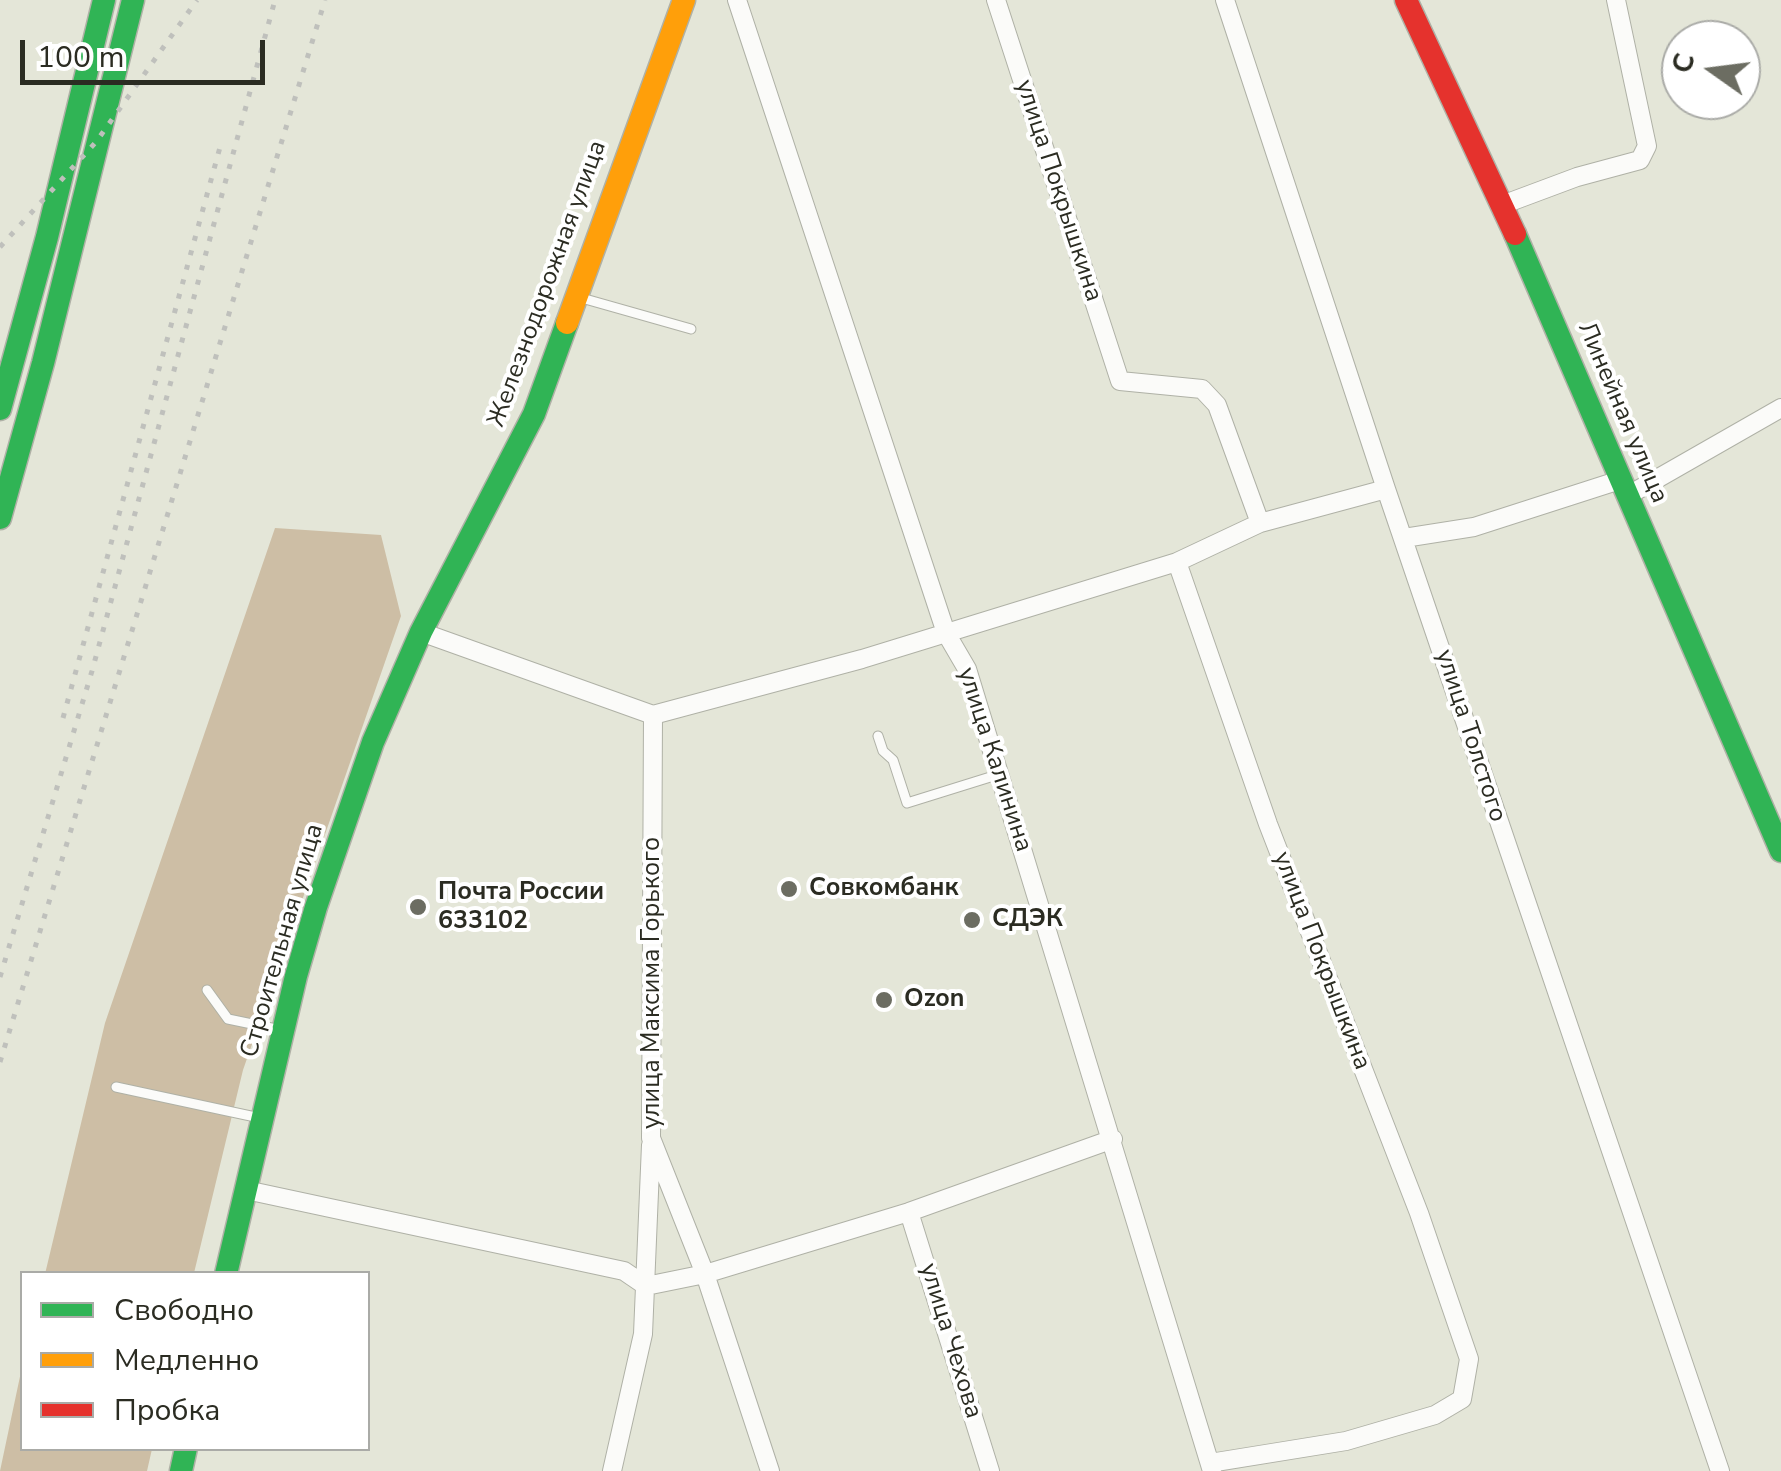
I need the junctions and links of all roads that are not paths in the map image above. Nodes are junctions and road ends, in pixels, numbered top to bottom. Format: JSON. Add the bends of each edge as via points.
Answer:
{"nodes":[{"id":1,"x":104,"y":0,"type":"edge"},
{"id":2,"x":133,"y":0,"type":"edge"},
{"id":3,"x":684,"y":0,"type":"edge"},
{"id":4,"x":737,"y":0,"type":"edge"},
{"id":5,"x":996,"y":0,"type":"edge"},
{"id":6,"x":1225,"y":0,"type":"edge"},
{"id":7,"x":1406,"y":0,"type":"edge"},
{"id":8,"x":1616,"y":0,"type":"edge"},
{"id":9,"x":1502,"y":205,"type":"junction"},
{"id":10,"x":576,"y":296,"type":"junction"},
{"id":11,"x":691,"y":329,"type":"dead end"},
{"id":12,"x":1781,"y":408,"type":"edge"},
{"id":13,"x":0,"y":410,"type":"edge"},
{"id":14,"x":1624,"y":488,"type":"junction"},
{"id":15,"x":1386,"y":489,"type":"junction"},
{"id":16,"x":0,"y":518,"type":"edge"},
{"id":17,"x":1260,"y":524,"type":"junction"},
{"id":18,"x":1404,"y":538,"type":"junction"},
{"id":19,"x":1177,"y":562,"type":"junction"},
{"id":20,"x":420,"y":632,"type":"junction"},
{"id":21,"x":946,"y":633,"type":"junction"},
{"id":22,"x":652,"y":715,"type":"junction"},
{"id":23,"x":878,"y":736,"type":"dead end"},
{"id":24,"x":1000,"y":774,"type":"junction"},
{"id":25,"x":1781,"y":851,"type":"edge"},
{"id":26,"x":207,"y":990,"type":"dead end"},
{"id":27,"x":284,"y":1030,"type":"junction"},
{"id":28,"x":116,"y":1086,"type":"dead end"},
{"id":29,"x":263,"y":1118,"type":"junction"},
{"id":30,"x":652,"y":1138,"type":"junction"},
{"id":31,"x":1113,"y":1139,"type":"junction"},
{"id":32,"x":246,"y":1190,"type":"junction"},
{"id":33,"x":909,"y":1212,"type":"junction"},
{"id":34,"x":227,"y":1271,"type":"edge"},
{"id":35,"x":704,"y":1274,"type":"junction"},
{"id":36,"x":646,"y":1286,"type":"junction"},
{"id":37,"x":1211,"y":1467,"type":"edge"},
{"id":38,"x":612,"y":1471,"type":"edge"},
{"id":39,"x":770,"y":1471,"type":"edge"},
{"id":40,"x":990,"y":1471,"type":"edge"},
{"id":41,"x":1720,"y":1471,"type":"edge"}],
"edges":[{"from":1,"to":13,"type":"main road"},
{"from":2,"to":16,"type":"main road"},
{"from":3,"to":10,"type":"main road","name":"Железнодорожная улица"},
{"from":4,"to":21,"type":"street","name":"улица Калинина"},
{"from":5,"to":17,"type":"street","name":"улица Покрышкина","via":[[1120,381],[1202,389],[1216,406]]},
{"from":6,"to":15,"type":"street","name":"улица Толстого"},
{"from":7,"to":9,"type":"main road","name":"Линейная улица"},
{"from":8,"to":9,"type":"street","via":[[1647,146],[1640,160]]},
{"from":9,"to":14,"type":"main road","name":"Линейная улица"},
{"from":10,"to":11,"type":"lane"},
{"from":10,"to":20,"type":"main road","name":"Железнодорожная улица","via":[[534,414]]},
{"from":12,"to":14,"type":"street"},
{"from":14,"to":18,"type":"street"},
{"from":14,"to":25,"type":"main road","name":"Линейная улица"},
{"from":15,"to":17,"type":"street"},
{"from":15,"to":18,"type":"street","name":"улица Толстого"},
{"from":17,"to":19,"type":"street"},
{"from":18,"to":41,"type":"street","name":"улица Толстого"},
{"from":19,"to":21,"type":"street"},
{"from":19,"to":37,"type":"street","name":"улица Покрышкина","via":[[1469,1359],[1462,1399],[1435,1414],[1346,1442]]},
{"from":20,"to":22,"type":"street"},
{"from":20,"to":27,"type":"main road","name":"Строительная улица","via":[[373,742],[316,907]]},
{"from":21,"to":22,"type":"street"},
{"from":21,"to":24,"type":"street","name":"улица Калинина","via":[[968,669]]},
{"from":22,"to":30,"type":"street","name":"улица Максима Горького"},
{"from":23,"to":24,"type":"lane","via":[[908,803]]},
{"from":24,"to":31,"type":"street","name":"улица Калинина"},
{"from":26,"to":27,"type":"lane","via":[[228,1019]]},
{"from":27,"to":29,"type":"main road","name":"Строительная улица"},
{"from":28,"to":29,"type":"lane"},
{"from":29,"to":32,"type":"main road","name":"Строительная улица"},
{"from":30,"to":35,"type":"street","name":"улица Максима Горького"},
{"from":30,"to":36,"type":"street"},
{"from":31,"to":33,"type":"street"},
{"from":31,"to":37,"type":"street","name":"улица Калинина"},
{"from":32,"to":34,"type":"main road","name":"Строительная улица"},
{"from":32,"to":36,"type":"street","via":[[624,1271]]},
{"from":33,"to":35,"type":"street"},
{"from":33,"to":40,"type":"street","name":"улица Чехова"},
{"from":35,"to":36,"type":"street"},
{"from":35,"to":39,"type":"street","name":"улица Максима Горького"},
{"from":36,"to":38,"type":"street","via":[[643,1334]]}]}
